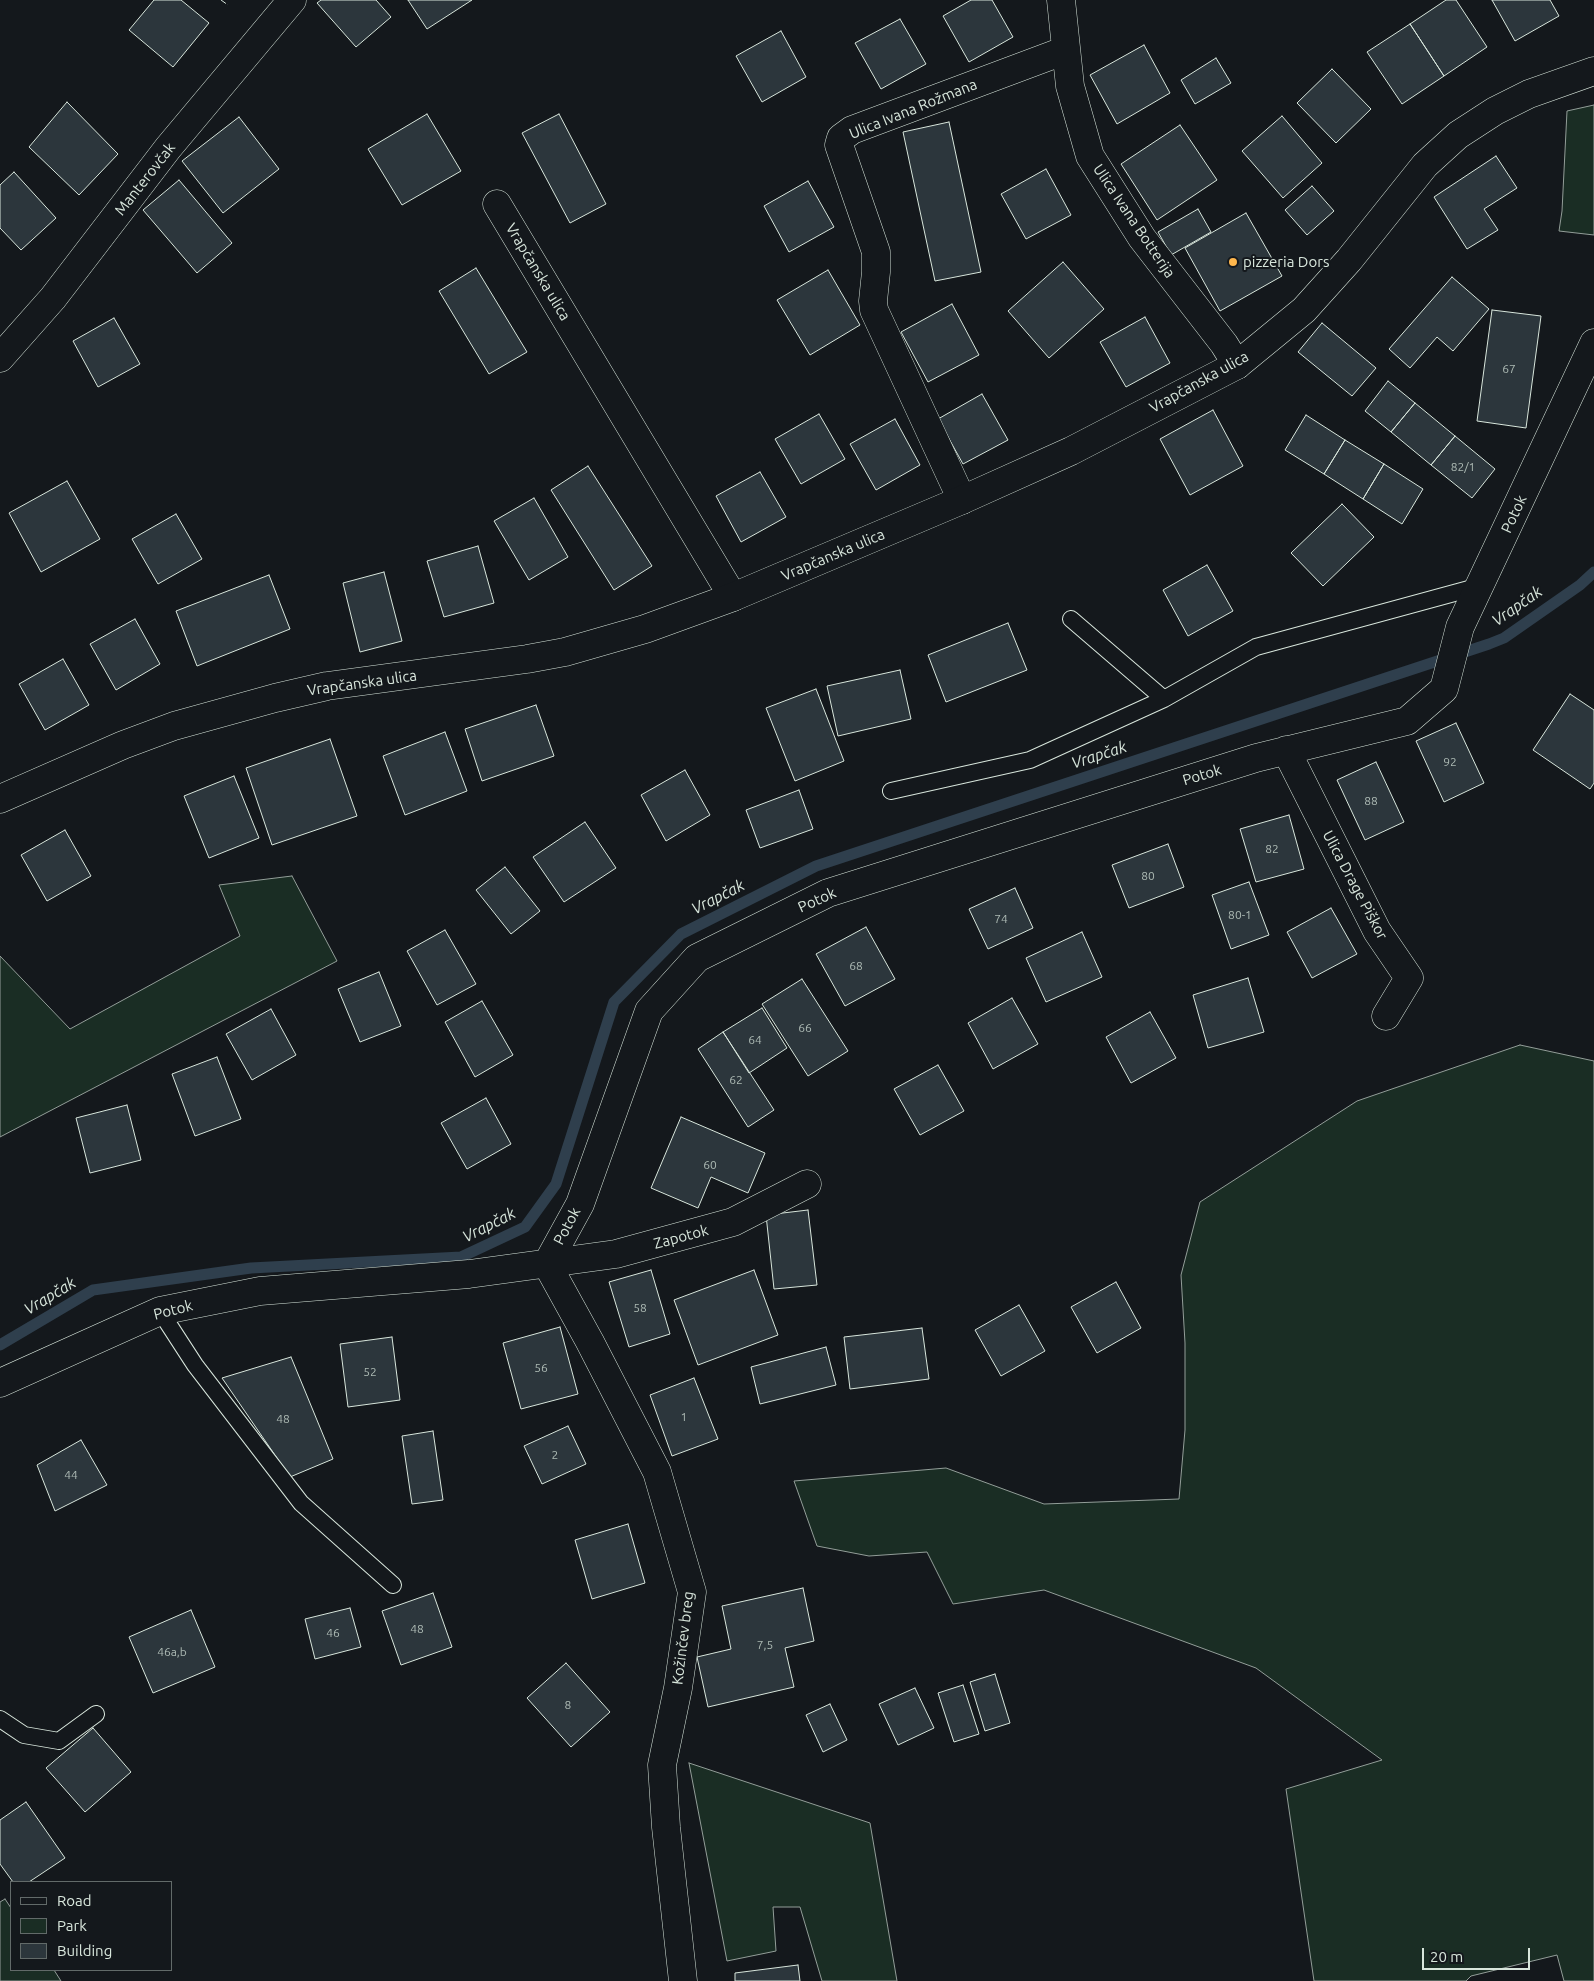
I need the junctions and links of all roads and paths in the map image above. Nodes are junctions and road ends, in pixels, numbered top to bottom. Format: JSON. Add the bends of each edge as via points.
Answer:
{"nodes":[{"id":1,"x":292,"y":0,"type":"edge"},
{"id":2,"x":1061,"y":0,"type":"edge"},
{"id":3,"x":1066,"y":50,"type":"junction"},
{"id":4,"x":1594,"y":71,"type":"edge"},
{"id":5,"x":497,"y":204,"type":"dead end"},
{"id":6,"x":1594,"y":343,"type":"edge"},
{"id":7,"x":0,"y":358,"type":"edge"},
{"id":8,"x":1237,"y":365,"type":"junction"},
{"id":9,"x":962,"y":500,"type":"junction"},
{"id":10,"x":1480,"y":586,"type":"junction"},
{"id":11,"x":733,"y":597,"type":"junction"},
{"id":12,"x":1071,"y":619,"type":"dead end"},
{"id":13,"x":1164,"y":699,"type":"junction"},
{"id":14,"x":1286,"y":750,"type":"junction"},
{"id":15,"x":890,"y":791,"type":"dead end"},
{"id":16,"x":0,"y":800,"type":"edge"},
{"id":17,"x":1386,"y":1016,"type":"dead end"},
{"id":18,"x":807,"y":1184,"type":"dead end"},
{"id":19,"x":547,"y":1264,"type":"junction"},
{"id":20,"x":160,"y":1311,"type":"junction"},
{"id":21,"x":0,"y":1383,"type":"edge"},
{"id":22,"x":393,"y":1584,"type":"dead end"},
{"id":23,"x":96,"y":1714,"type":"dead end"},
{"id":24,"x":0,"y":1719,"type":"edge"},
{"id":25,"x":683,"y":1981,"type":"edge"}],
"edges":[{"from":1,"to":7,"type":"street","name":"Manterovčak","via":[[168,148],[53,298]]},
{"from":2,"to":3,"type":"street","name":"Ulica Ivana Botterija"},
{"from":3,"to":8,"type":"street","name":"Ulica Ivana Botterija","via":[[1070,86],[1090,156],[1142,238]]},
{"from":3,"to":9,"type":"street","name":"Ulica Ivana Rožmana","via":[[852,130],[842,138],[839,146],[876,252],[874,310]]},
{"from":4,"to":8,"type":"street","name":"Vrapčanska ulica","via":[[1529,94],[1458,135],[1425,165],[1349,260],[1304,310]]},
{"from":5,"to":11,"type":"street","name":"Vrapčanska ulica"},
{"from":6,"to":10,"type":"street","name":"Potok"},
{"from":8,"to":9,"type":"street","name":"Vrapčanska ulica","via":[[1071,451]]},
{"from":9,"to":11,"type":"street","name":"Vrapčanska ulica"},
{"from":10,"to":13,"type":"lane","via":[[1256,647]]},
{"from":10,"to":14,"type":"street","name":"Potok","via":[[1460,627],[1444,689],[1407,721]]},
{"from":11,"to":16,"type":"street","name":"Vrapčanska ulica","via":[[645,629],[565,652],[327,686],[225,711],[123,745]]},
{"from":12,"to":13,"type":"lane"},
{"from":13,"to":15,"type":"lane","via":[[1030,760]]},
{"from":14,"to":17,"type":"street","name":"Ulica Drage Piškor","via":[[1377,931],[1409,978]]},
{"from":14,"to":19,"type":"street","name":"Potok","via":[[828,893],[697,958],[650,1011],[580,1204]]},
{"from":18,"to":19,"type":"street","name":"Zapotok","via":[[733,1222],[616,1254]]},
{"from":19,"to":20,"type":"street","name":"Potok","via":[[469,1274],[260,1291]]},
{"from":19,"to":25,"type":"street","name":"Kožinčev breg","via":[[657,1472],[692,1592],[678,1688],[662,1765]]},
{"from":20,"to":21,"type":"street","name":"Potok"},
{"from":20,"to":22,"type":"lane","via":[[195,1365],[301,1503]]},
{"from":23,"to":24,"type":"lane","via":[[58,1741],[24,1734]]}]}
